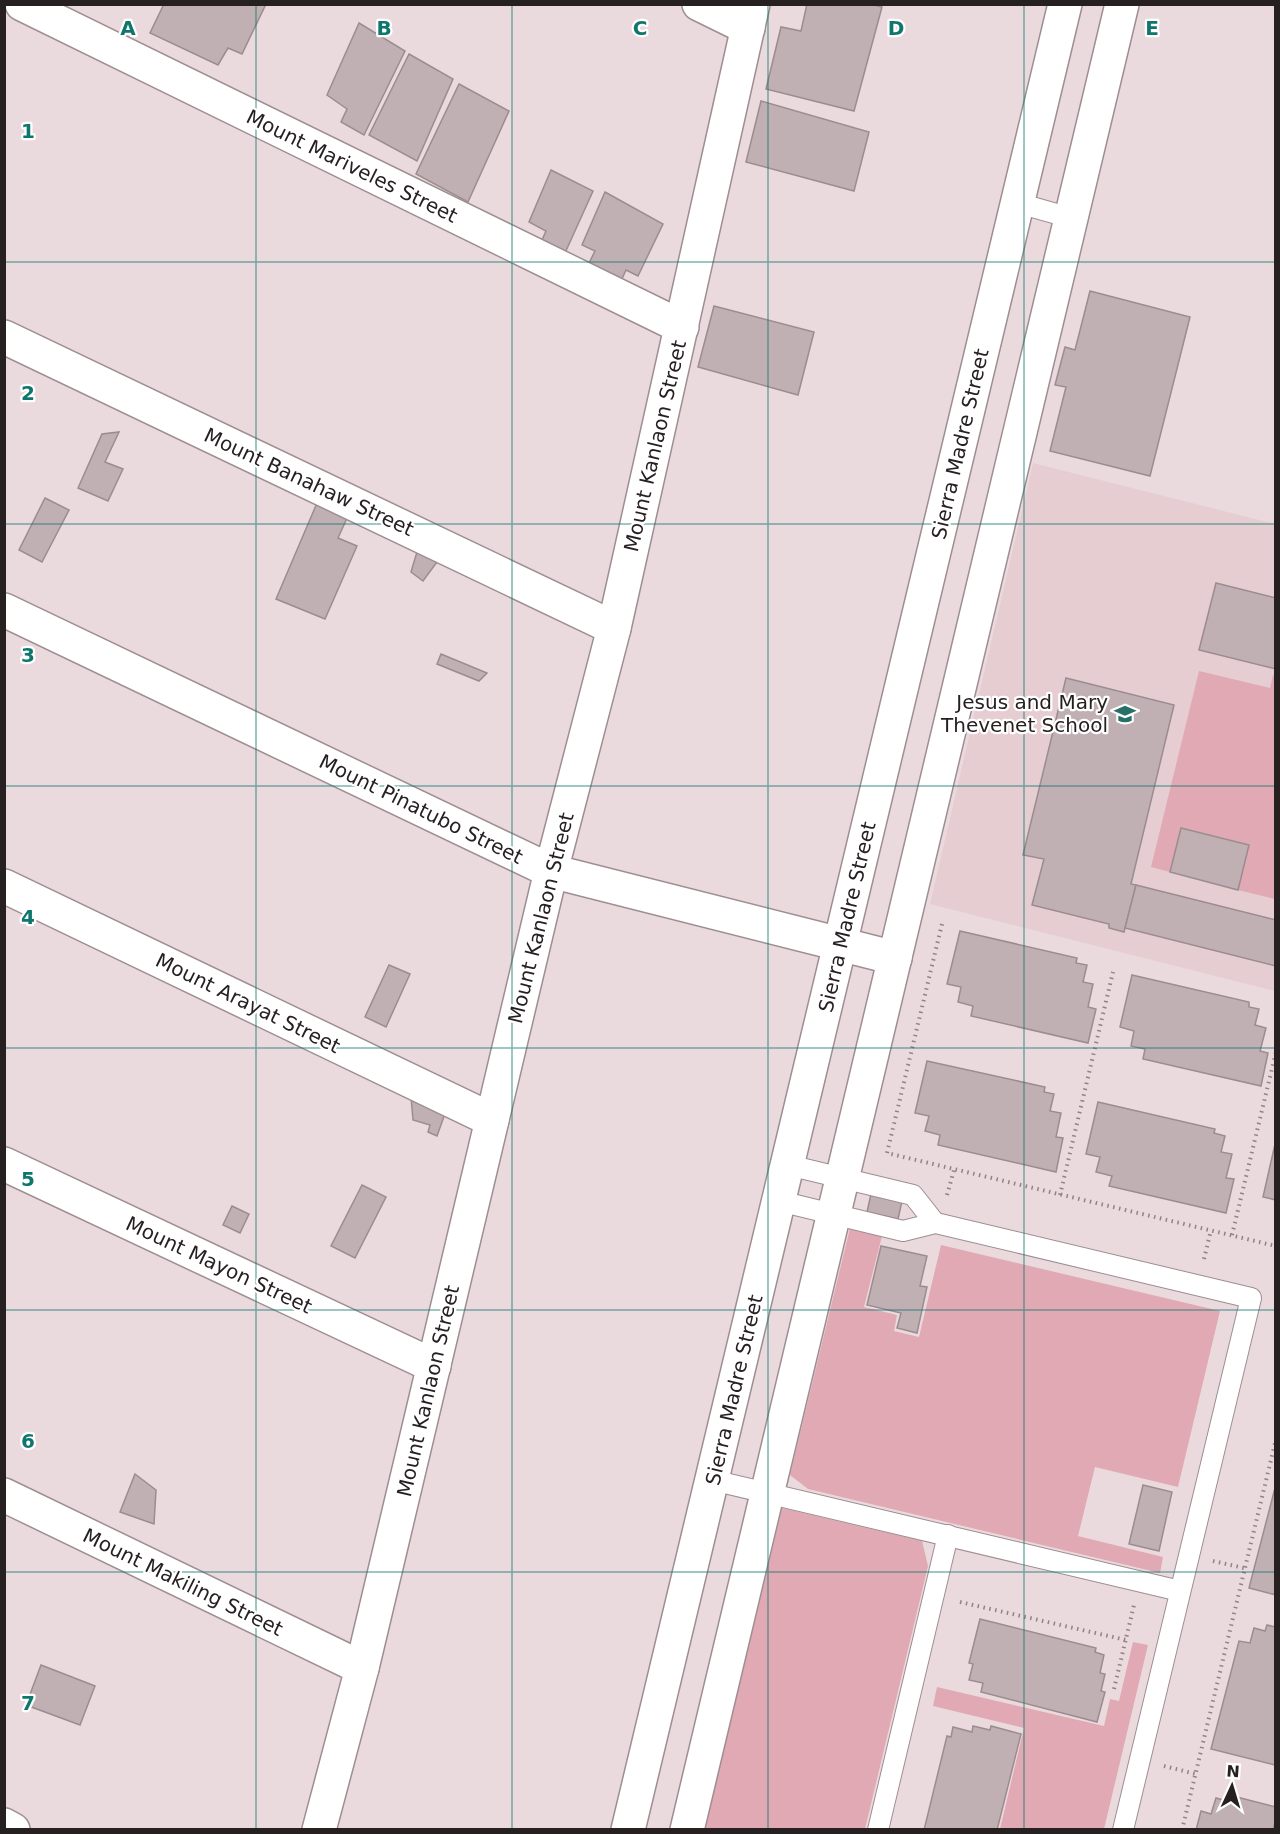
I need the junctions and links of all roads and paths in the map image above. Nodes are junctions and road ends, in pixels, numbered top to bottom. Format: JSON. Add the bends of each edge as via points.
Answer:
{"nodes":[{"id":1,"x":22,"y":4,"type":"edge"},
{"id":2,"x":699,"y":4,"type":"edge"},
{"id":3,"x":1065,"y":4,"type":"edge"},
{"id":4,"x":1122,"y":4,"type":"edge"},
{"id":5,"x":750,"y":16,"type":"edge"},
{"id":6,"x":1018,"y":203,"type":"junction"},
{"id":7,"x":1071,"y":218,"type":"junction"},
{"id":8,"x":682,"y":327,"type":"junction"},
{"id":9,"x":4,"y":337,"type":"edge"},
{"id":10,"x":4,"y":610,"type":"edge"},
{"id":11,"x":614,"y":628,"type":"junction"},
{"id":12,"x":551,"y":871,"type":"junction"},
{"id":13,"x":4,"y":886,"type":"edge"},
{"id":14,"x":942,"y":924,"type":"dead end"},
{"id":15,"x":840,"y":945,"type":"junction"},
{"id":16,"x":894,"y":958,"type":"junction"},
{"id":17,"x":1113,"y":972,"type":"dead end"},
{"id":18,"x":1275,"y":1052,"type":"edge"},
{"id":19,"x":492,"y":1120,"type":"junction"},
{"id":20,"x":4,"y":1164,"type":"edge"},
{"id":21,"x":788,"y":1165,"type":"junction"},
{"id":22,"x":842,"y":1178,"type":"junction"},
{"id":23,"x":1060,"y":1195,"type":"junction"},
{"id":24,"x":779,"y":1201,"type":"junction"},
{"id":25,"x":834,"y":1215,"type":"junction"},
{"id":26,"x":935,"y":1223,"type":"junction"},
{"id":27,"x":1232,"y":1235,"type":"junction"},
{"id":28,"x":1275,"y":1246,"type":"edge"},
{"id":29,"x":434,"y":1366,"type":"junction"},
{"id":30,"x":1275,"y":1439,"type":"edge"},
{"id":31,"x":712,"y":1480,"type":"junction"},
{"id":32,"x":768,"y":1492,"type":"junction"},
{"id":33,"x":4,"y":1495,"type":"edge"},
{"id":34,"x":948,"y":1535,"type":"junction"},
{"id":35,"x":1139,"y":1581,"type":"junction"},
{"id":36,"x":1180,"y":1591,"type":"junction"},
{"id":37,"x":934,"y":1595,"type":"junction"},
{"id":38,"x":1126,"y":1640,"type":"junction"},
{"id":39,"x":362,"y":1668,"type":"junction"},
{"id":40,"x":1114,"y":1689,"type":"dead end"},
{"id":41,"x":4,"y":1825,"type":"edge"},
{"id":42,"x":13,"y":1830,"type":"edge"},
{"id":43,"x":319,"y":1830,"type":"edge"},
{"id":44,"x":628,"y":1830,"type":"edge"},
{"id":45,"x":687,"y":1830,"type":"edge"},
{"id":46,"x":878,"y":1830,"type":"edge"},
{"id":47,"x":1123,"y":1830,"type":"edge"},
{"id":48,"x":1182,"y":1830,"type":"edge"}],
"edges":[{"from":1,"to":8,"type":"street","name":"Mount Mariveles Street"},
{"from":2,"to":5,"type":"street"},
{"from":3,"to":6,"type":"street","name":"Sierra Madre Street"},
{"from":4,"to":7,"type":"street"},
{"from":5,"to":8,"type":"street","name":"Mount Kanlaon Street"},
{"from":6,"to":7,"type":"lane"},
{"from":6,"to":15,"type":"street","name":"Sierra Madre Street"},
{"from":7,"to":16,"type":"street"},
{"from":8,"to":11,"type":"street","name":"Mount Kanlaon Street"},
{"from":9,"to":11,"type":"street","name":"Mount Banahaw Street"},
{"from":10,"to":12,"type":"street","name":"Mount Pinatubo Street"},
{"from":11,"to":12,"type":"street","name":"Mount Kanlaon Street"},
{"from":12,"to":15,"type":"street","name":"Mount Pinatubo Street"},
{"from":12,"to":19,"type":"street","name":"Mount Kanlaon Street"},
{"from":13,"to":19,"type":"street","name":"Mount Arayat Street"},
{"from":14,"to":23,"type":"path","via":[[887,1154]]},
{"from":15,"to":16,"type":"street","name":"Mount Pinatubo Street"},
{"from":15,"to":21,"type":"street","name":"Sierra Madre Street"},
{"from":16,"to":22,"type":"street"},
{"from":17,"to":23,"type":"path"},
{"from":18,"to":27,"type":"path"},
{"from":19,"to":29,"type":"street","name":"Mount Kanlaon Street"},
{"from":20,"to":29,"type":"street","name":"Mount Mayon Street"},
{"from":21,"to":22,"type":"lane"},
{"from":21,"to":24,"type":"street","name":"Sierra Madre Street"},
{"from":22,"to":25,"type":"street"},
{"from":22,"to":26,"type":"lane","via":[[913,1195]]},
{"from":23,"to":27,"type":"path"},
{"from":24,"to":25,"type":"lane"},
{"from":24,"to":31,"type":"street","name":"Sierra Madre Street"},
{"from":25,"to":26,"type":"lane","via":[[903,1231]]},
{"from":25,"to":32,"type":"street"},
{"from":26,"to":36,"type":"lane","via":[[1251,1298]]},
{"from":27,"to":28,"type":"path"},
{"from":29,"to":39,"type":"street","name":"Mount Kanlaon Street"},
{"from":30,"to":48,"type":"path"},
{"from":31,"to":32,"type":"lane"},
{"from":31,"to":44,"type":"street","name":"Sierra Madre Street"},
{"from":32,"to":34,"type":"lane"},
{"from":32,"to":45,"type":"street"},
{"from":33,"to":39,"type":"street","name":"Mount Makiling Street"},
{"from":34,"to":35,"type":"lane"},
{"from":34,"to":37,"type":"lane"},
{"from":35,"to":36,"type":"lane"},
{"from":35,"to":38,"type":"path"},
{"from":36,"to":47,"type":"lane"},
{"from":37,"to":38,"type":"path"},
{"from":37,"to":46,"type":"lane"},
{"from":38,"to":40,"type":"path"},
{"from":39,"to":43,"type":"street","name":"Mount Kanlaon Street"},
{"from":41,"to":42,"type":"street"}]}
